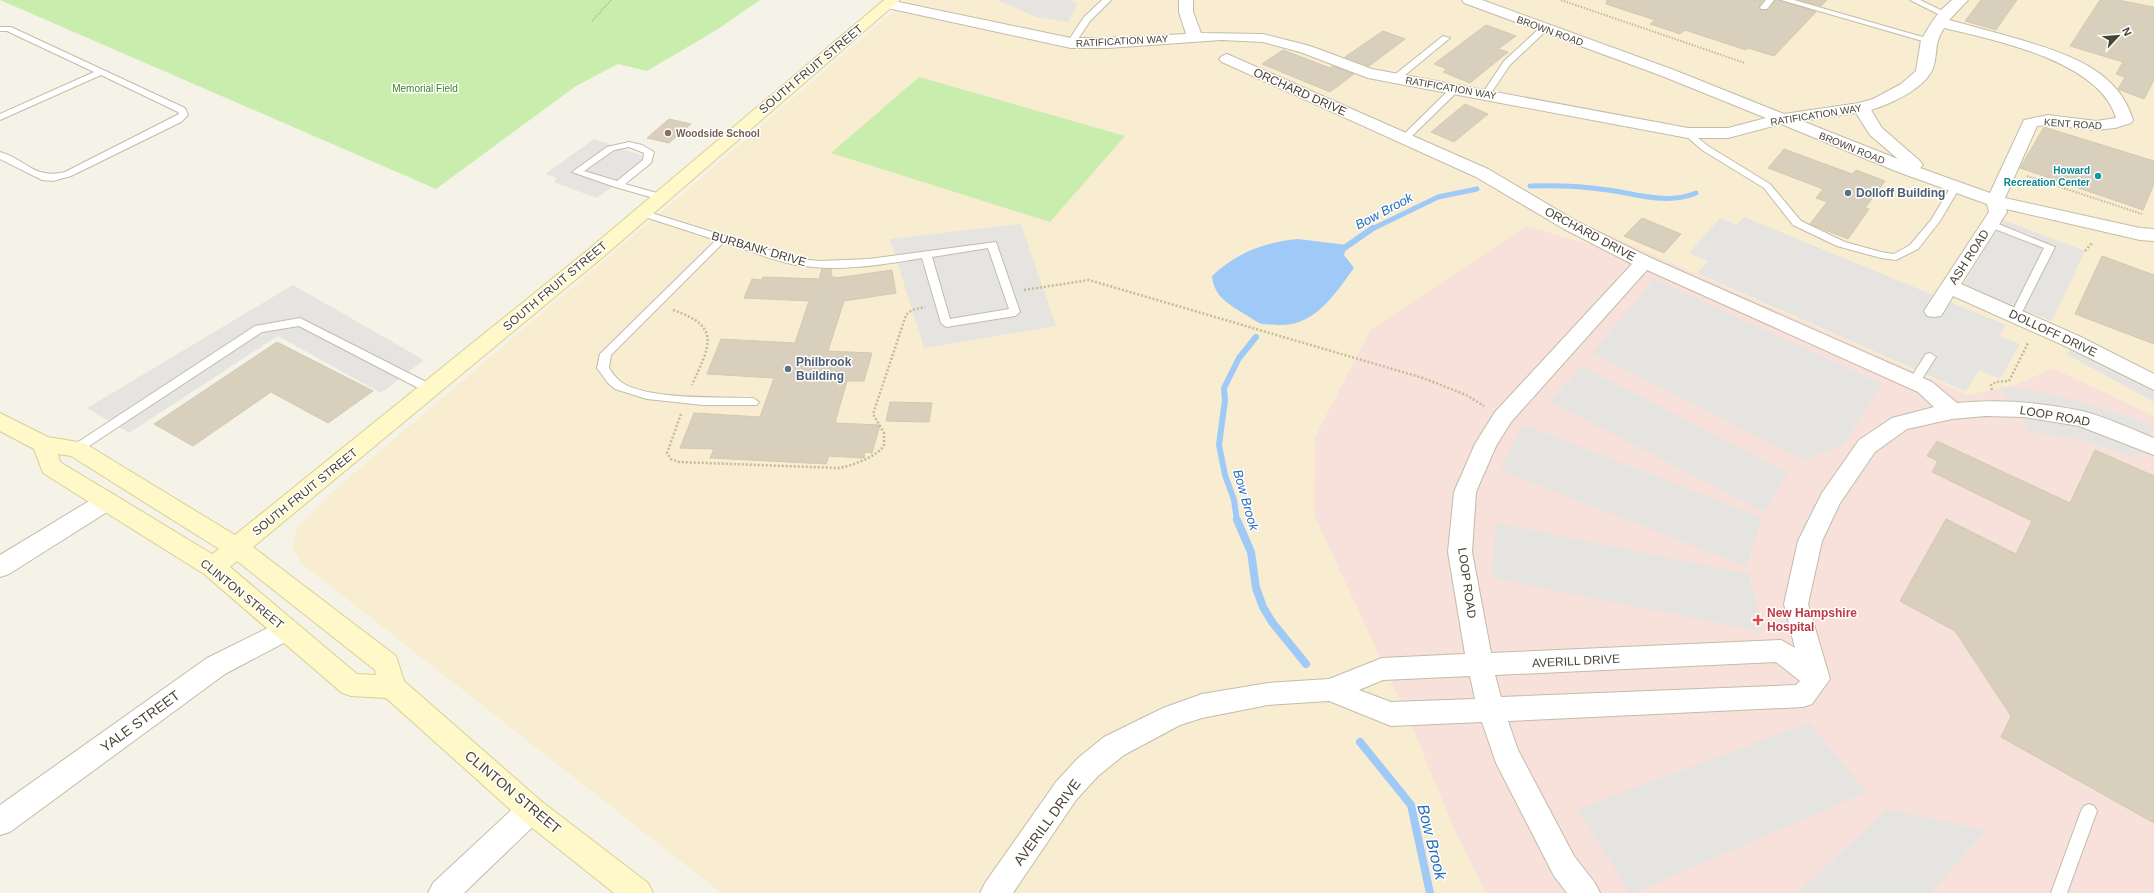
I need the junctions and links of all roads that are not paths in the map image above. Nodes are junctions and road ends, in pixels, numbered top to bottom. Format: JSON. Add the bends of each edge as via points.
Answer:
{"nodes":[{"id":1,"x":1107,"y":0,"type":"edge"},
{"id":2,"x":1186,"y":0,"type":"edge"},
{"id":3,"x":1469,"y":0,"type":"edge"},
{"id":4,"x":1770,"y":0,"type":"edge"},
{"id":5,"x":1785,"y":0,"type":"edge"},
{"id":6,"x":1914,"y":0,"type":"edge"},
{"id":7,"x":1961,"y":0,"type":"edge"},
{"id":8,"x":890,"y":2,"type":"edge"},
{"id":9,"x":1764,"y":7,"type":"dead end"},
{"id":10,"x":1942,"y":18,"type":"junction"},
{"id":11,"x":0,"y":28,"type":"edge"},
{"id":12,"x":1544,"y":29,"type":"junction"},
{"id":13,"x":1194,"y":37,"type":"junction"},
{"id":14,"x":1446,"y":38,"type":"dead end"},
{"id":15,"x":1929,"y":40,"type":"junction"},
{"id":16,"x":1071,"y":43,"type":"junction"},
{"id":17,"x":1227,"y":59,"type":"dead end"},
{"id":18,"x":100,"y":72,"type":"junction"},
{"id":19,"x":1396,"y":78,"type":"junction"},
{"id":20,"x":1455,"y":89,"type":"junction"},
{"id":21,"x":1486,"y":94,"type":"junction"},
{"id":22,"x":1861,"y":108,"type":"junction"},
{"id":23,"x":0,"y":117,"type":"edge"},
{"id":24,"x":1781,"y":119,"type":"junction"},
{"id":25,"x":1688,"y":133,"type":"junction"},
{"id":26,"x":1404,"y":139,"type":"junction"},
{"id":27,"x":0,"y":155,"type":"edge"},
{"id":28,"x":1927,"y":176,"type":"junction"},
{"id":29,"x":618,"y":185,"type":"junction"},
{"id":30,"x":1955,"y":187,"type":"junction"},
{"id":31,"x":661,"y":197,"type":"junction"},
{"id":32,"x":1995,"y":201,"type":"junction"},
{"id":33,"x":642,"y":213,"type":"junction"},
{"id":34,"x":1991,"y":224,"type":"junction"},
{"id":35,"x":2121,"y":230,"type":"junction"},
{"id":36,"x":2154,"y":235,"type":"edge"},
{"id":37,"x":722,"y":239,"type":"junction"},
{"id":38,"x":2154,"y":248,"type":"edge"},
{"id":39,"x":926,"y":253,"type":"junction"},
{"id":40,"x":1644,"y":262,"type":"junction"},
{"id":41,"x":1950,"y":287,"type":"junction"},
{"id":42,"x":1934,"y":312,"type":"dead end"},
{"id":43,"x":2015,"y":316,"type":"junction"},
{"id":44,"x":1930,"y":358,"type":"dead end"},
{"id":45,"x":1914,"y":382,"type":"junction"},
{"id":46,"x":2154,"y":383,"type":"edge"},
{"id":47,"x":430,"y":389,"type":"junction"},
{"id":48,"x":753,"y":402,"type":"dead end"},
{"id":49,"x":1952,"y":411,"type":"junction"},
{"id":50,"x":0,"y":421,"type":"edge"},
{"id":51,"x":43,"y":444,"type":"junction"},
{"id":52,"x":2154,"y":447,"type":"edge"},
{"id":53,"x":76,"y":449,"type":"junction"},
{"id":54,"x":107,"y":501,"type":"junction"},
{"id":55,"x":237,"y":548,"type":"junction"},
{"id":56,"x":4,"y":565,"type":"edge"},
{"id":57,"x":213,"y":567,"type":"junction"},
{"id":58,"x":286,"y":630,"type":"junction"},
{"id":59,"x":1480,"y":665,"type":"junction"},
{"id":60,"x":1816,"y":679,"type":"junction"},
{"id":61,"x":392,"y":687,"type":"junction"},
{"id":62,"x":1330,"y":690,"type":"junction"},
{"id":63,"x":1491,"y":710,"type":"junction"},
{"id":64,"x":531,"y":810,"type":"junction"},
{"id":65,"x":2089,"y":811,"type":"dead end"},
{"id":66,"x":0,"y":822,"type":"edge"},
{"id":67,"x":443,"y":893,"type":"edge"},
{"id":68,"x":638,"y":893,"type":"edge"},
{"id":69,"x":995,"y":893,"type":"edge"},
{"id":70,"x":1585,"y":893,"type":"edge"},
{"id":71,"x":2059,"y":893,"type":"edge"}],
"edges":[{"from":1,"to":16,"type":"lane","via":[[1087,19]]},
{"from":2,"to":13,"type":"street","via":[[1186,12]]},
{"from":3,"to":12,"type":"street","name":"BROWN ROAD"},
{"from":4,"to":9,"type":"lane"},
{"from":5,"to":15,"type":"lane"},
{"from":6,"to":10,"type":"lane"},
{"from":7,"to":10,"type":"street","name":"RATIFICATION WAY"},
{"from":8,"to":16,"type":"street","name":"RATIFICATION WAY"},
{"from":8,"to":31,"type":"main road","name":"SOUTH FRUIT STREET"},
{"from":10,"to":15,"type":"street","name":"RATIFICATION WAY"},
{"from":10,"to":32,"type":"street","name":"KENT ROAD","via":[[2067,60],[2084,70],[2107,90],[2123,111],[2125,120],[2113,125],[2093,127],[2048,120],[2030,123]]},
{"from":11,"to":18,"type":"lane","via":[[8,29]]},
{"from":12,"to":21,"type":"lane","via":[[1507,64]]},
{"from":12,"to":24,"type":"street","name":"BROWN ROAD","via":[[1668,73]]},
{"from":13,"to":16,"type":"street","name":"RATIFICATION WAY","via":[[1108,44]]},
{"from":13,"to":19,"type":"street","name":"RATIFICATION WAY","via":[[1242,36],[1286,43],[1368,73]]},
{"from":14,"to":19,"type":"lane"},
{"from":15,"to":22,"type":"street","name":"RATIFICATION WAY","via":[[1923,73],[1907,87],[1879,102]]},
{"from":17,"to":26,"type":"street","name":"ORCHARD DRIVE"},
{"from":18,"to":23,"type":"lane"},
{"from":18,"to":27,"type":"lane","via":[[182,110],[184,115],[74,171],[53,178],[42,178]]},
{"from":19,"to":20,"type":"street","name":"RATIFICATION WAY"},
{"from":20,"to":21,"type":"street","name":"RATIFICATION WAY"},
{"from":20,"to":26,"type":"lane"},
{"from":21,"to":25,"type":"street","name":"RATIFICATION WAY"},
{"from":22,"to":24,"type":"street","name":"RATIFICATION WAY"},
{"from":22,"to":28,"type":"street","via":[[1882,137]]},
{"from":24,"to":25,"type":"street","name":"RATIFICATION WAY","via":[[1728,133]]},
{"from":24,"to":28,"type":"street","name":"BROWN ROAD"},
{"from":25,"to":30,"type":"lane","via":[[1704,148],[1767,186],[1797,223],[1841,244],[1881,256],[1896,257],[1914,247]]},
{"from":26,"to":40,"type":"street","name":"ORCHARD DRIVE","via":[[1482,174],[1570,225]]},
{"from":28,"to":30,"type":"street","name":"BROWN ROAD"},
{"from":29,"to":29,"type":"lane","via":[[648,161],[649,152],[631,144],[618,145],[608,148],[577,172]]},
{"from":29,"to":31,"type":"lane"},
{"from":30,"to":32,"type":"street","name":"BROWN ROAD"},
{"from":31,"to":33,"type":"main road","name":"SOUTH FRUIT STREET"},
{"from":32,"to":34,"type":"street","name":"ASH ROAD","via":[[1998,212]]},
{"from":32,"to":35,"type":"street","name":"BROWN ROAD"},
{"from":33,"to":37,"type":"lane","name":"BURBANK DRIVE"},
{"from":33,"to":47,"type":"main road","name":"SOUTH FRUIT STREET"},
{"from":34,"to":41,"type":"street","name":"ASH ROAD"},
{"from":34,"to":43,"type":"lane","via":[[2050,247]]},
{"from":35,"to":36,"type":"street","name":"BROWN ROAD"},
{"from":35,"to":38,"type":"street"},
{"from":37,"to":39,"type":"lane","name":"BURBANK DRIVE","via":[[797,262],[819,265],[866,262]]},
{"from":37,"to":48,"type":"lane","via":[[606,354],[604,368],[609,378],[618,386],[648,395]]},
{"from":39,"to":39,"type":"lane","name":"BURBANK DRIVE","via":[[992,244],[1015,312],[946,323]]},
{"from":40,"to":45,"type":"street","name":"ORCHARD DRIVE"},
{"from":40,"to":59,"type":"street","name":"LOOP ROAD","via":[[1503,417],[1486,444],[1466,492],[1460,552]]},
{"from":41,"to":42,"type":"street","name":"ASH ROAD"},
{"from":41,"to":43,"type":"street","name":"DOLLOFF DRIVE"},
{"from":43,"to":46,"type":"street","name":"DOLLOFF DRIVE","via":[[2072,340]]},
{"from":44,"to":45,"type":"lane"},
{"from":45,"to":49,"type":"street","name":"ORCHARD DRIVE","via":[[1925,387]]},
{"from":47,"to":53,"type":"lane","via":[[300,322],[259,329]]},
{"from":47,"to":55,"type":"main road","name":"SOUTH FRUIT STREET"},
{"from":49,"to":52,"type":"street","name":"LOOP ROAD","via":[[2024,409],[2082,418]]},
{"from":49,"to":60,"type":"street","via":[[1900,423],[1866,446],[1830,499],[1810,541],[1796,604]]},
{"from":50,"to":51,"type":"main road"},
{"from":51,"to":53,"type":"main road"},
{"from":51,"to":54,"type":"main road","name":"CLINTON STREET","via":[[51,466]]},
{"from":53,"to":55,"type":"main road"},
{"from":54,"to":56,"type":"street"},
{"from":54,"to":57,"type":"main road","name":"CLINTON STREET"},
{"from":55,"to":57,"type":"main road","name":"SOUTH FRUIT STREET"},
{"from":55,"to":61,"type":"main road","via":[[387,664]]},
{"from":57,"to":58,"type":"main road","name":"CLINTON STREET"},
{"from":58,"to":61,"type":"main road","name":"CLINTON STREET","via":[[351,685]]},
{"from":58,"to":66,"type":"street","name":"YALE STREET","via":[[216,666]]},
{"from":59,"to":60,"type":"street","name":"AVERILL DRIVE","via":[[1780,651]]},
{"from":59,"to":62,"type":"street","name":"AVERILL DRIVE","via":[[1382,669]]},
{"from":59,"to":63,"type":"street","name":"LOOP ROAD"},
{"from":60,"to":63,"type":"street","name":"AVERILL DRIVE","via":[[1803,696]]},
{"from":61,"to":64,"type":"main road","name":"CLINTON STREET"},
{"from":62,"to":63,"type":"street","name":"AVERILL DRIVE","via":[[1391,714]]},
{"from":62,"to":69,"type":"street","name":"AVERILL DRIVE","via":[[1268,694],[1202,706],[1172,716],[1114,746],[1088,767],[1066,791]]},
{"from":63,"to":70,"type":"street","name":"LOOP ROAD","via":[[1506,754],[1564,866]]},
{"from":64,"to":67,"type":"street"},
{"from":64,"to":68,"type":"main road","name":"CLINTON STREET"},
{"from":65,"to":71,"type":"lane"}]}
